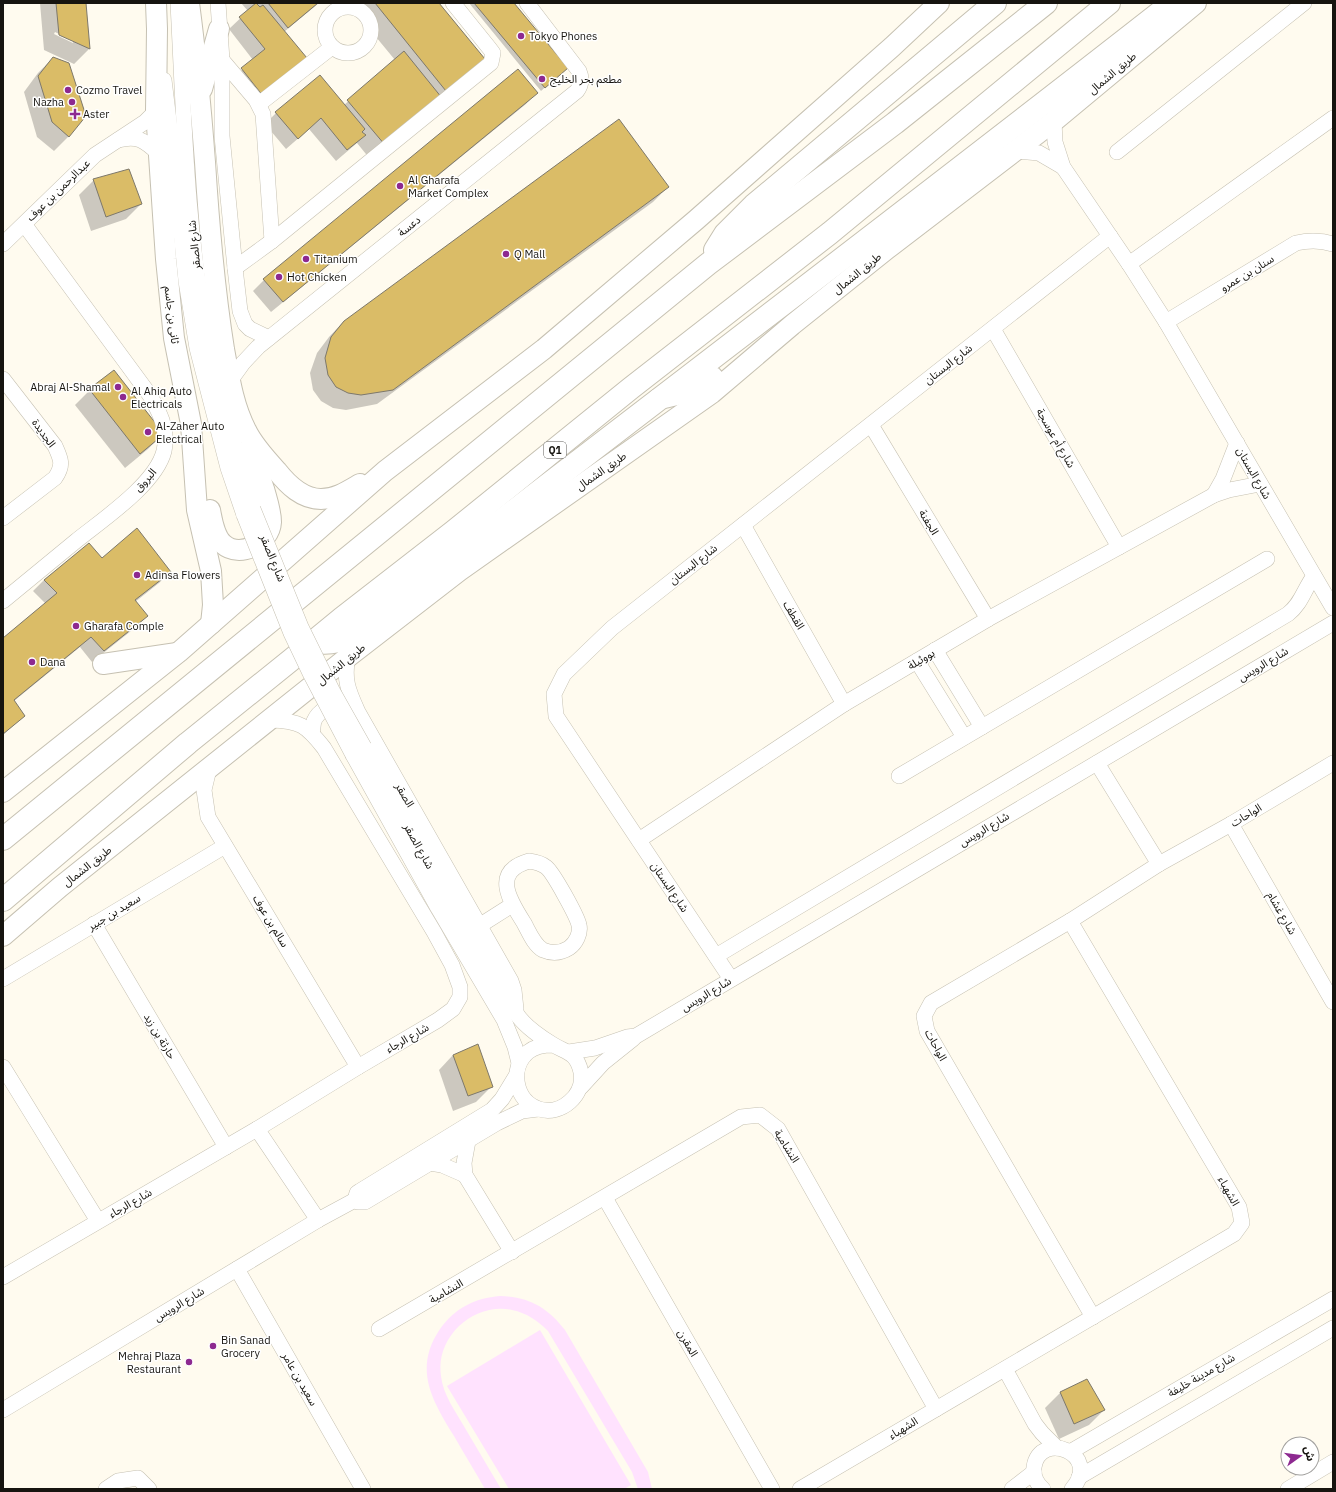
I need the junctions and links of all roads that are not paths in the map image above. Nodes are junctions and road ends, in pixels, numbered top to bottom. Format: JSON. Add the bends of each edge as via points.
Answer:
{"nodes":[{"id":1,"x":156,"y":3,"type":"edge"},
{"id":2,"x":178,"y":3,"type":"edge"},
{"id":3,"x":189,"y":3,"type":"edge"},
{"id":4,"x":218,"y":3,"type":"edge"},
{"id":5,"x":453,"y":3,"type":"edge"},
{"id":6,"x":527,"y":3,"type":"edge"},
{"id":7,"x":995,"y":3,"type":"edge"},
{"id":8,"x":1046,"y":3,"type":"edge"},
{"id":9,"x":1109,"y":3,"type":"edge"},
{"id":10,"x":1172,"y":3,"type":"edge"},
{"id":11,"x":1196,"y":3,"type":"edge"},
{"id":12,"x":1304,"y":3,"type":"edge"},
{"id":13,"x":933,"y":7,"type":"edge"},
{"id":14,"x":157,"y":29,"type":"junction"},
{"id":15,"x":219,"y":29,"type":"junction"},
{"id":16,"x":332,"y":47,"type":"dead end"},
{"id":17,"x":222,"y":60,"type":"junction"},
{"id":18,"x":200,"y":98,"type":"junction"},
{"id":19,"x":259,"y":104,"type":"junction"},
{"id":20,"x":156,"y":111,"type":"junction"},
{"id":21,"x":1333,"y":118,"type":"edge"},
{"id":22,"x":1054,"y":120,"type":"junction"},
{"id":23,"x":117,"y":140,"type":"junction"},
{"id":24,"x":1015,"y":151,"type":"junction"},
{"id":25,"x":1117,"y":152,"type":"dead end"},
{"id":26,"x":158,"y":153,"type":"junction"},
{"id":27,"x":1063,"y":167,"type":"junction"},
{"id":28,"x":24,"y":224,"type":"junction"},
{"id":29,"x":1110,"y":236,"type":"junction"},
{"id":30,"x":272,"y":241,"type":"junction"},
{"id":31,"x":3,"y":244,"type":"edge"},
{"id":32,"x":1333,"y":244,"type":"edge"},
{"id":33,"x":708,"y":264,"type":"junction"},
{"id":34,"x":1129,"y":264,"type":"junction"},
{"id":35,"x":235,"y":268,"type":"junction"},
{"id":36,"x":1166,"y":322,"type":"junction"},
{"id":37,"x":792,"y":325,"type":"junction"},
{"id":38,"x":993,"y":329,"type":"junction"},
{"id":39,"x":269,"y":338,"type":"junction"},
{"id":40,"x":3,"y":379,"type":"edge"},
{"id":41,"x":230,"y":381,"type":"junction"},
{"id":42,"x":658,"y":399,"type":"junction"},
{"id":43,"x":191,"y":424,"type":"junction"},
{"id":44,"x":871,"y":425,"type":"junction"},
{"id":45,"x":246,"y":431,"type":"junction"},
{"id":46,"x":1236,"y":443,"type":"junction"},
{"id":47,"x":385,"y":471,"type":"junction"},
{"id":48,"x":1260,"y":484,"type":"junction"},
{"id":49,"x":1214,"y":495,"type":"junction"},
{"id":50,"x":249,"y":512,"type":"junction"},
{"id":51,"x":3,"y":518,"type":"edge"},
{"id":52,"x":743,"y":525,"type":"junction"},
{"id":53,"x":1119,"y":547,"type":"junction"},
{"id":54,"x":1267,"y":559,"type":"dead end"},
{"id":55,"x":1314,"y":576,"type":"junction"},
{"id":56,"x":1331,"y":599,"type":"edge"},
{"id":57,"x":3,"y":601,"type":"edge"},
{"id":58,"x":988,"y":619,"type":"junction"},
{"id":59,"x":1333,"y":622,"type":"edge"},
{"id":60,"x":211,"y":624,"type":"junction"},
{"id":61,"x":314,"y":642,"type":"junction"},
{"id":62,"x":935,"y":650,"type":"junction"},
{"id":63,"x":179,"y":652,"type":"junction"},
{"id":64,"x":348,"y":657,"type":"junction"},
{"id":65,"x":917,"y":661,"type":"junction"},
{"id":66,"x":103,"y":664,"type":"dead end"},
{"id":67,"x":844,"y":704,"type":"junction"},
{"id":68,"x":358,"y":712,"type":"junction"},
{"id":69,"x":271,"y":720,"type":"junction"},
{"id":70,"x":982,"y":727,"type":"junction"},
{"id":71,"x":312,"y":733,"type":"junction"},
{"id":72,"x":964,"y":737,"type":"junction"},
{"id":73,"x":358,"y":751,"type":"junction"},
{"id":74,"x":1097,"y":763,"type":"junction"},
{"id":75,"x":1333,"y":763,"type":"edge"},
{"id":76,"x":209,"y":769,"type":"junction"},
{"id":77,"x":899,"y":776,"type":"dead end"},
{"id":78,"x":3,"y":792,"type":"edge"},
{"id":79,"x":1231,"y":824,"type":"junction"},
{"id":80,"x":3,"y":839,"type":"edge"},
{"id":81,"x":222,"y":840,"type":"junction"},
{"id":82,"x":639,"y":840,"type":"junction"},
{"id":83,"x":1159,"y":864,"type":"junction"},
{"id":84,"x":3,"y":900,"type":"edge"},
{"id":85,"x":512,"y":905,"type":"junction"},
{"id":86,"x":1070,"y":920,"type":"junction"},
{"id":87,"x":94,"y":924,"type":"junction"},
{"id":88,"x":479,"y":926,"type":"junction"},
{"id":89,"x":3,"y":936,"type":"edge"},
{"id":90,"x":716,"y":956,"type":"junction"},
{"id":91,"x":3,"y":979,"type":"edge"},
{"id":92,"x":731,"y":979,"type":"junction"},
{"id":93,"x":1333,"y":1002,"type":"edge"},
{"id":94,"x":516,"y":1014,"type":"junction"},
{"id":95,"x":636,"y":1036,"type":"junction"},
{"id":96,"x":553,"y":1045,"type":"junction"},
{"id":97,"x":569,"y":1052,"type":"junction"},
{"id":98,"x":3,"y":1067,"type":"edge"},
{"id":99,"x":358,"y":1067,"type":"junction"},
{"id":100,"x":517,"y":1069,"type":"junction"},
{"id":101,"x":581,"y":1087,"type":"junction"},
{"id":102,"x":538,"y":1109,"type":"junction"},
{"id":103,"x":257,"y":1129,"type":"junction"},
{"id":104,"x":468,"y":1141,"type":"junction"},
{"id":105,"x":226,"y":1147,"type":"junction"},
{"id":106,"x":430,"y":1163,"type":"junction"},
{"id":107,"x":465,"y":1175,"type":"junction"},
{"id":108,"x":604,"y":1198,"type":"junction"},
{"id":109,"x":355,"y":1200,"type":"junction"},
{"id":110,"x":318,"y":1220,"type":"junction"},
{"id":111,"x":98,"y":1221,"type":"junction"},
{"id":112,"x":512,"y":1252,"type":"junction"},
{"id":113,"x":237,"y":1269,"type":"junction"},
{"id":114,"x":3,"y":1277,"type":"edge"},
{"id":115,"x":1333,"y":1299,"type":"edge"},
{"id":116,"x":1094,"y":1317,"type":"junction"},
{"id":117,"x":1333,"y":1328,"type":"edge"},
{"id":118,"x":379,"y":1329,"type":"dead end"},
{"id":119,"x":1005,"y":1369,"type":"junction"},
{"id":120,"x":936,"y":1409,"type":"junction"},
{"id":121,"x":3,"y":1410,"type":"edge"},
{"id":122,"x":1035,"y":1424,"type":"junction"},
{"id":123,"x":1063,"y":1450,"type":"junction"},
{"id":124,"x":1333,"y":1462,"type":"edge"},
{"id":125,"x":1034,"y":1468,"type":"junction"},
{"id":126,"x":1076,"y":1483,"type":"edge"},
{"id":127,"x":106,"y":1489,"type":"edge"},
{"id":128,"x":149,"y":1489,"type":"edge"},
{"id":129,"x":363,"y":1489,"type":"edge"},
{"id":130,"x":772,"y":1489,"type":"edge"},
{"id":131,"x":800,"y":1489,"type":"edge"},
{"id":132,"x":1012,"y":1489,"type":"edge"},
{"id":133,"x":1043,"y":1489,"type":"edge"},
{"id":134,"x":1288,"y":1489,"type":"edge"}],
"edges":[{"from":1,"to":14,"type":"main road","name":"ثانى بن جاسم"},
{"from":2,"to":50,"type":"street","name":"شارع الصقر","via":[[193,247],[209,345]]},
{"from":3,"to":18,"type":"main road"},
{"from":4,"to":15,"type":"street"},
{"from":5,"to":30,"type":"street","via":[[493,53],[491,63]]},
{"from":6,"to":39,"type":"street","name":"دعسة","via":[[579,71],[580,87]]},
{"from":7,"to":33,"type":"highway","via":[[754,205],[725,234]]},
{"from":8,"to":33,"type":"highway","via":[[896,123]]},
{"from":9,"to":61,"type":"highway","number":"Q1","via":[[830,233],[341,618]]},
{"from":10,"to":42,"type":"highway","via":[[993,144]]},
{"from":11,"to":22,"type":"main road","name":"طريق الشمال"},
{"from":12,"to":25,"type":"street"},
{"from":13,"to":47,"type":"main road","via":[[892,47],[696,220],[544,349]]},
{"from":14,"to":20,"type":"main road","name":"ثانى بن جاسم"},
{"from":14,"to":50,"type":"street","name":"شارع الصقر","via":[[192,321],[228,468]]},
{"from":15,"to":17,"type":"street"},
{"from":15,"to":18,"type":"main road"},
{"from":16,"to":19,"type":"street"},
{"from":17,"to":19,"type":"street"},
{"from":17,"to":35,"type":"street","via":[[222,136]]},
{"from":18,"to":41,"type":"main road","via":[[212,261]]},
{"from":19,"to":30,"type":"street","via":[[264,121]]},
{"from":20,"to":23,"type":"street","name":"عبدالرحمن بن عوف","via":[[145,122]]},
{"from":20,"to":26,"type":"main road","name":"ثانى بن جاسم"},
{"from":21,"to":34,"type":"street"},
{"from":22,"to":24,"type":"main road","name":"طريق الشمال"},
{"from":22,"to":27,"type":"street","name":"شارع البستان","via":[[1055,142]]},
{"from":23,"to":26,"type":"street","via":[[139,139]]},
{"from":23,"to":28,"type":"street","name":"عبدالرحمن بن عوف","via":[[81,168]]},
{"from":24,"to":27,"type":"street","name":"شارع البستان","via":[[1039,153]]},
{"from":24,"to":37,"type":"main road","name":"طريق الشمال"},
{"from":26,"to":43,"type":"main road","name":"ثانى بن جاسم","via":[[174,338]]},
{"from":27,"to":29,"type":"street","name":"شارع البستان"},
{"from":28,"to":31,"type":"street","name":"عبدالرحمن بن عوف"},
{"from":28,"to":57,"type":"street","name":"البروق","via":[[149,394],[163,420],[165,435],[164,451],[149,478],[129,498]]},
{"from":29,"to":34,"type":"street","name":"شارع البستان"},
{"from":29,"to":38,"type":"street","name":"شارع البستان"},
{"from":30,"to":35,"type":"street"},
{"from":32,"to":36,"type":"street","name":"سنان بن عمرو","via":[[1322,240],[1296,243]]},
{"from":33,"to":80,"type":"highway"},
{"from":34,"to":36,"type":"street","name":"شارع البستان"},
{"from":35,"to":39,"type":"street","via":[[242,318],[250,329]]},
{"from":36,"to":46,"type":"street","name":"شارع البستان"},
{"from":37,"to":42,"type":"main road","via":[[688,392]]},
{"from":37,"to":64,"type":"main road","name":"طريق الشمال","via":[[712,393],[459,571]]},
{"from":38,"to":44,"type":"street","name":"شارع البستان"},
{"from":38,"to":53,"type":"street","name":"شارع أم عوسجة"},
{"from":39,"to":41,"type":"street","name":"دعسة","via":[[250,355]]},
{"from":40,"to":51,"type":"street","name":"الجديدة","via":[[55,446],[60,457],[60,470],[54,478]]},
{"from":41,"to":45,"type":"main road"},
{"from":42,"to":61,"type":"highway","via":[[348,638],[327,643]]},
{"from":43,"to":45,"type":"main road","via":[[217,535],[223,544],[234,549],[247,549],[258,544],[267,535],[271,524],[270,511]]},
{"from":43,"to":60,"type":"main road","name":"ثانى بن جاسم","via":[[198,510],[211,571]]},
{"from":44,"to":52,"type":"street","name":"شارع البستان"},
{"from":44,"to":58,"type":"street","name":"الجفنة"},
{"from":45,"to":47,"type":"main road","via":[[285,482],[305,496],[321,499],[340,495]]},
{"from":46,"to":48,"type":"street","name":"شارع البستان"},
{"from":46,"to":49,"type":"street"},
{"from":47,"to":60,"type":"main road"},
{"from":48,"to":49,"type":"street","name":"بووثيلة"},
{"from":48,"to":55,"type":"street","name":"شارع البستان"},
{"from":49,"to":53,"type":"street","name":"بووثيلة"},
{"from":50,"to":73,"type":"street","name":"شارع الصقر","bridge":true,"via":[[291,634],[310,673]]},
{"from":52,"to":67,"type":"street","name":"القطف"},
{"from":52,"to":82,"type":"street","name":"شارع البستان","via":[[612,628],[564,674],[554,694],[556,716]]},
{"from":53,"to":58,"type":"street","name":"بووثيلة"},
{"from":54,"to":70,"type":"street"},
{"from":55,"to":56,"type":"street","name":"شارع البستان"},
{"from":55,"to":90,"type":"street","via":[[1300,602],[1288,614]]},
{"from":58,"to":62,"type":"street","name":"بووثيلة"},
{"from":59,"to":74,"type":"street","name":"شارع الرويس"},
{"from":60,"to":63,"type":"main road"},
{"from":61,"to":84,"type":"highway","number":"Q1","via":[[188,743]]},
{"from":62,"to":65,"type":"street","name":"بووثيلة"},
{"from":62,"to":70,"type":"street"},
{"from":63,"to":66,"type":"main road"},
{"from":63,"to":78,"type":"main road"},
{"from":64,"to":68,"type":"street","name":"الصقر","via":[[346,681]]},
{"from":64,"to":69,"type":"main road","name":"طريق الشمال"},
{"from":65,"to":67,"type":"street","name":"بووثيلة"},
{"from":65,"to":72,"type":"street"},
{"from":67,"to":82,"type":"street","name":"بووثيلة"},
{"from":68,"to":71,"type":"street","via":[[340,705],[322,710],[314,721]]},
{"from":68,"to":88,"type":"street","name":"الصقر"},
{"from":69,"to":71,"type":"street","via":[[289,720]]},
{"from":69,"to":76,"type":"main road","name":"طريق الشمال"},
{"from":70,"to":72,"type":"street"},
{"from":71,"to":99,"type":"street","name":"شارع الرجاء","via":[[324,748],[434,932],[460,986],[460,997],[453,1009]]},
{"from":72,"to":77,"type":"street"},
{"from":73,"to":94,"type":"street","name":"شارع الصقر"},
{"from":73,"to":100,"type":"street","name":"شارع الصقر","via":[[438,908],[504,1020],[515,1047]]},
{"from":74,"to":83,"type":"street"},
{"from":74,"to":92,"type":"street","name":"شارع الرويس"},
{"from":75,"to":79,"type":"street","name":"الواحات"},
{"from":76,"to":81,"type":"street","name":"سالم بن عوف","via":[[204,790],[208,817]]},
{"from":76,"to":89,"type":"main road","name":"طريق الشمال","via":[[60,887]]},
{"from":79,"to":83,"type":"street","name":"الواحات"},
{"from":79,"to":93,"type":"street","name":"شارع غشام"},
{"from":81,"to":87,"type":"street","name":"سعيد بن جبير"},
{"from":81,"to":99,"type":"street","name":"سالم بن عوف"},
{"from":82,"to":90,"type":"street","name":"شارع البستان"},
{"from":83,"to":86,"type":"street","name":"الواحات"},
{"from":85,"to":85,"type":"street","via":[[506,888],[507,878],[512,870],[529,861],[539,862],[548,867],[561,888],[579,925],[579,936],[564,952],[553,953],[543,950],[535,942]]},
{"from":85,"to":88,"type":"street"},
{"from":86,"to":116,"type":"street","name":"الواحات","via":[[931,1003],[924,1016],[927,1031]]},
{"from":86,"to":116,"type":"street","name":"الشهباء","via":[[1239,1207],[1242,1223],[1234,1234]]},
{"from":87,"to":91,"type":"street","name":"سعيد بن جبير"},
{"from":87,"to":105,"type":"street","name":"حارثة بن زيد"},
{"from":88,"to":94,"type":"street","name":"الصقر","via":[[511,981]]},
{"from":90,"to":92,"type":"street","name":"شارع البستان"},
{"from":92,"to":95,"type":"street","name":"شارع الرويس"},
{"from":94,"to":96,"type":"street","name":"شارع الصقر"},
{"from":95,"to":97,"type":"street","name":"شارع الرويس","via":[[595,1048]]},
{"from":95,"to":101,"type":"street","name":"شارع الرويس","via":[[603,1063]]},
{"from":96,"to":97,"type":"street"},
{"from":96,"to":100,"type":"street","via":[[540,1046],[528,1052]]},
{"from":97,"to":101,"type":"street","via":[[577,1061],[581,1073]]},
{"from":98,"to":111,"type":"street"},
{"from":99,"to":103,"type":"street","name":"شارع الرجاء"},
{"from":100,"to":102,"type":"street","via":[[518,1090],[526,1102]]},
{"from":100,"to":109,"type":"street","via":[[502,1099],[492,1110],[360,1191]]},
{"from":101,"to":102,"type":"street","via":[[564,1106],[552,1110]]},
{"from":102,"to":104,"type":"street","via":[[512,1116]]},
{"from":103,"to":105,"type":"street","name":"شارع الرجاء"},
{"from":103,"to":110,"type":"street"},
{"from":104,"to":106,"type":"street"},
{"from":104,"to":107,"type":"street","via":[[464,1163]]},
{"from":105,"to":111,"type":"street","name":"شارع الرجاء"},
{"from":106,"to":107,"type":"street"},
{"from":106,"to":109,"type":"street","via":[[365,1202]]},
{"from":107,"to":112,"type":"street"},
{"from":108,"to":112,"type":"street","name":"النشامية"},
{"from":108,"to":120,"type":"street","name":"النشامية","via":[[741,1118],[760,1115],[778,1129]]},
{"from":108,"to":130,"type":"street","name":"المقرن"},
{"from":109,"to":110,"type":"street","name":"شارع الرويس"},
{"from":110,"to":113,"type":"street","name":"شارع الرويس"},
{"from":111,"to":114,"type":"street","name":"شارع الرجاء"},
{"from":112,"to":118,"type":"street","name":"النشامية"},
{"from":113,"to":121,"type":"street","name":"شارع الرويس"},
{"from":113,"to":129,"type":"street","name":"سعيد بن عامر"},
{"from":115,"to":123,"type":"street","name":"شارع مدينة خليفة"},
{"from":116,"to":119,"type":"street","name":"الشهباء"},
{"from":117,"to":126,"type":"street"},
{"from":119,"to":120,"type":"street","name":"الشهباء"},
{"from":119,"to":122,"type":"street"},
{"from":120,"to":131,"type":"street","name":"الشهباء"},
{"from":122,"to":123,"type":"street"},
{"from":122,"to":125,"type":"street"},
{"from":123,"to":125,"type":"street","name":"شارع مدينة خليفة","via":[[1049,1449],[1043,1452]]},
{"from":123,"to":126,"type":"street","via":[[1075,1457],[1079,1463],[1080,1470]]},
{"from":124,"to":134,"type":"street"},
{"from":125,"to":132,"type":"street"},
{"from":125,"to":133,"type":"street","via":[[1035,1479]]},
{"from":127,"to":128,"type":"street","via":[[118,1481],[138,1478]]}]}
